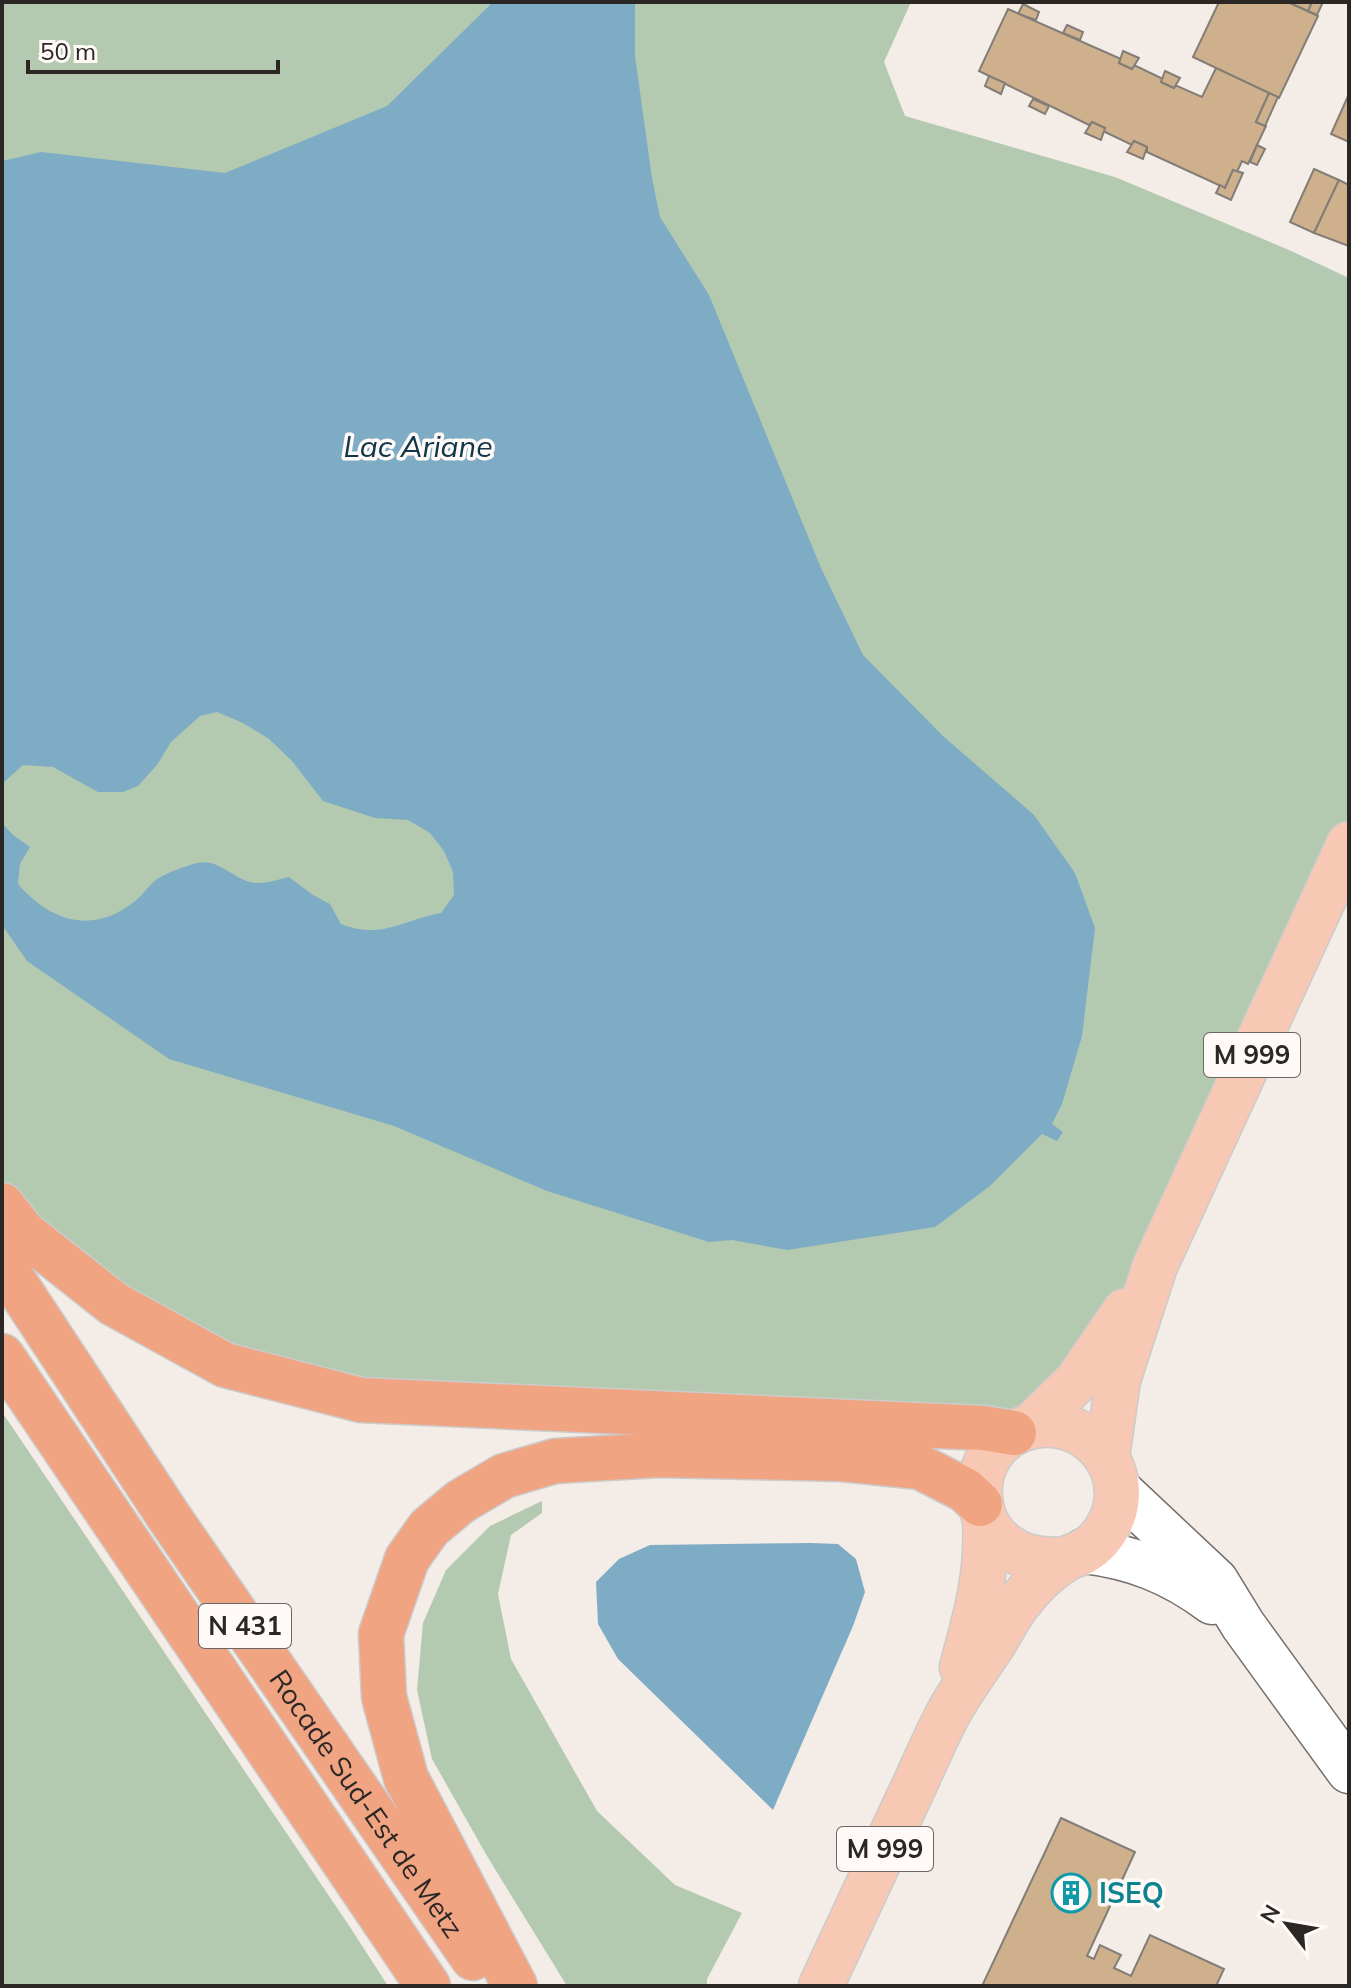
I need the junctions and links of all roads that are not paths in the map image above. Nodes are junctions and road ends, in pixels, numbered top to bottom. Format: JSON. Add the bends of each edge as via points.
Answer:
{"nodes":[{"id":1,"x":1349,"y":844,"type":"edge"},
{"id":2,"x":2,"y":1205,"type":"edge"},
{"id":3,"x":2,"y":1263,"type":"edge"},
{"id":4,"x":1155,"y":1266,"type":"junction"},
{"id":5,"x":2,"y":1356,"type":"edge"},
{"id":6,"x":1023,"y":1430,"type":"junction"},
{"id":7,"x":1112,"y":1472,"type":"junction"},
{"id":8,"x":983,"y":1512,"type":"junction"},
{"id":9,"x":1075,"y":1555,"type":"junction"},
{"id":10,"x":1243,"y":1625,"type":"junction"},
{"id":11,"x":949,"y":1712,"type":"junction"},
{"id":12,"x":1349,"y":1771,"type":"edge"},
{"id":13,"x":428,"y":1986,"type":"edge"},
{"id":14,"x":492,"y":1986,"type":"edge"},
{"id":15,"x":515,"y":1986,"type":"edge"},
{"id":16,"x":821,"y":1986,"type":"edge"}],
"edges":[{"from":1,"to":4,"type":"main road","number":"M 999"},
{"from":2,"to":6,"type":"highway","via":[[24,1233],[114,1304],[225,1365],[361,1400]]},
{"from":3,"to":14,"type":"highway","name":"Rocade Sud-Est de Metz","number":"N 431","via":[[169,1517]]},
{"from":4,"to":6,"type":"main road","number":"M 999","via":[[1077,1381]]},
{"from":4,"to":7,"type":"main road","number":"M 999","via":[[1118,1380]]},
{"from":5,"to":13,"type":"highway","name":"Rocade Sud-Est de Metz","number":"N 431"},
{"from":6,"to":7,"type":"main road","via":[[1050,1424],[1069,1427],[1096,1444]]},
{"from":6,"to":8,"type":"main road","via":[[1003,1441],[984,1469]]},
{"from":7,"to":9,"type":"main road","via":[[1116,1504],[1111,1520],[1101,1537]]},
{"from":7,"to":10,"type":"street","via":[[1216,1581]]},
{"from":8,"to":9,"type":"main road","via":[[995,1536],[1024,1557],[1044,1561]]},
{"from":8,"to":11,"type":"main road","number":"M 999","via":[[987,1556],[981,1599]]},
{"from":8,"to":15,"type":"highway","via":[[965,1490],[920,1467],[842,1459],[658,1455],[555,1461],[504,1476],[429,1528],[407,1559],[381,1634],[384,1697],[406,1778]]},
{"from":9,"to":10,"type":"street","via":[[1146,1563],[1195,1589]]},
{"from":9,"to":11,"type":"main road","number":"M 999","via":[[1040,1579],[1017,1605]]},
{"from":10,"to":12,"type":"street"},
{"from":11,"to":16,"type":"main road","number":"M 999"}]}
